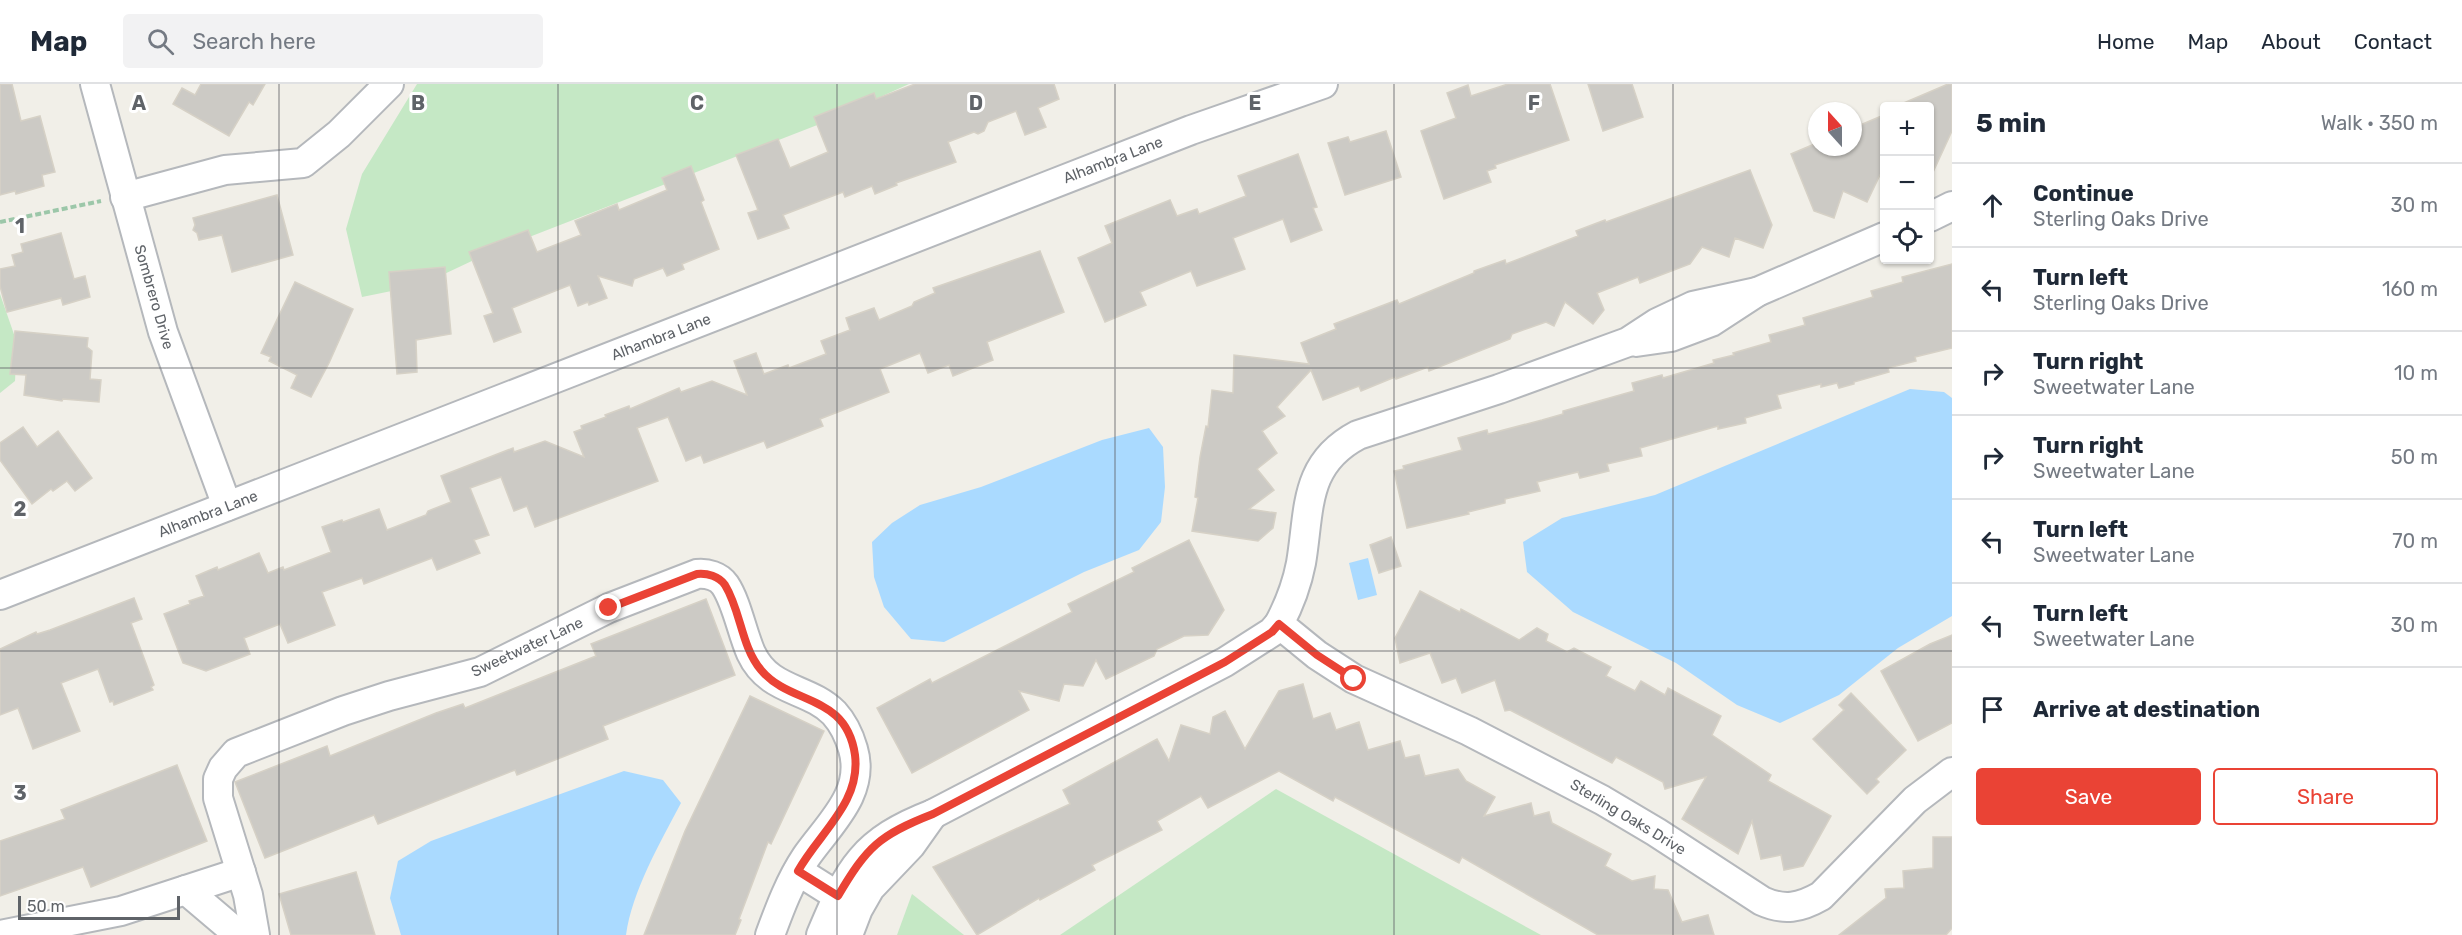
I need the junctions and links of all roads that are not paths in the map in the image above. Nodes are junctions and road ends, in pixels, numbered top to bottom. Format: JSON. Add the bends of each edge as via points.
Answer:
{"nodes":[{"id":1,"x":95,"y":84,"type":"edge"},
{"id":2,"x":389,"y":84,"type":"edge"},
{"id":3,"x":1323,"y":84,"type":"edge"},
{"id":4,"x":125,"y":196,"type":"junction"},
{"id":5,"x":1952,"y":206,"type":"edge"},
{"id":6,"x":1934,"y":215,"type":"edge"},
{"id":7,"x":1880,"y":239,"type":"edge"},
{"id":8,"x":227,"y":506,"type":"junction"},
{"id":9,"x":0,"y":594,"type":"edge"},
{"id":10,"x":1279,"y":624,"type":"junction"},
{"id":11,"x":1952,"y":772,"type":"edge"},
{"id":12,"x":798,"y":871,"type":"junction"},
{"id":13,"x":241,"y":872,"type":"junction"},
{"id":14,"x":186,"y":890,"type":"junction"},
{"id":15,"x":848,"y":913,"type":"edge"},
{"id":16,"x":0,"y":935,"type":"edge"},
{"id":17,"x":239,"y":935,"type":"edge"},
{"id":18,"x":255,"y":935,"type":"edge"},
{"id":19,"x":770,"y":935,"type":"edge"},
{"id":20,"x":821,"y":935,"type":"edge"}],
"edges":[{"from":1,"to":4,"type":"street","name":"Sombrero Drive"},
{"from":2,"to":4,"type":"street","via":[[339,135],[303,163],[225,170]]},
{"from":3,"to":8,"type":"street","name":"Alhambra Lane","via":[[1191,130]]},
{"from":4,"to":8,"type":"street","name":"Sombrero Drive","via":[[163,332]]},
{"from":5,"to":6,"type":"street"},
{"from":7,"to":10,"type":"street","via":[[1756,292],[1701,326],[1671,337],[1628,342],[1358,435],[1336,449],[1314,481],[1300,565]]},
{"from":8,"to":9,"type":"street","name":"Alhambra Lane"},
{"from":10,"to":11,"type":"street","name":"Sterling Oaks Drive","via":[[1354,679],[1469,731],[1592,794],[1774,906],[1788,908],[1821,896],[1915,800]]},
{"from":10,"to":15,"type":"street","via":[[1225,662],[933,814]]},
{"from":12,"to":13,"type":"street","name":"Sweetwater Lane","via":[[851,795],[856,774],[848,730],[828,709],[777,683],[762,670],[725,585],[705,573],[609,608],[480,672],[343,711],[236,753],[223,768],[217,790]]},
{"from":12,"to":15,"type":"street"},
{"from":12,"to":19,"type":"street","name":"Sweetwater Lane"},
{"from":13,"to":14,"type":"street"},
{"from":13,"to":18,"type":"street","name":"Sweetwater Lane"},
{"from":14,"to":16,"type":"street","via":[[121,911]]},
{"from":14,"to":17,"type":"street"},
{"from":15,"to":20,"type":"street"}]}
